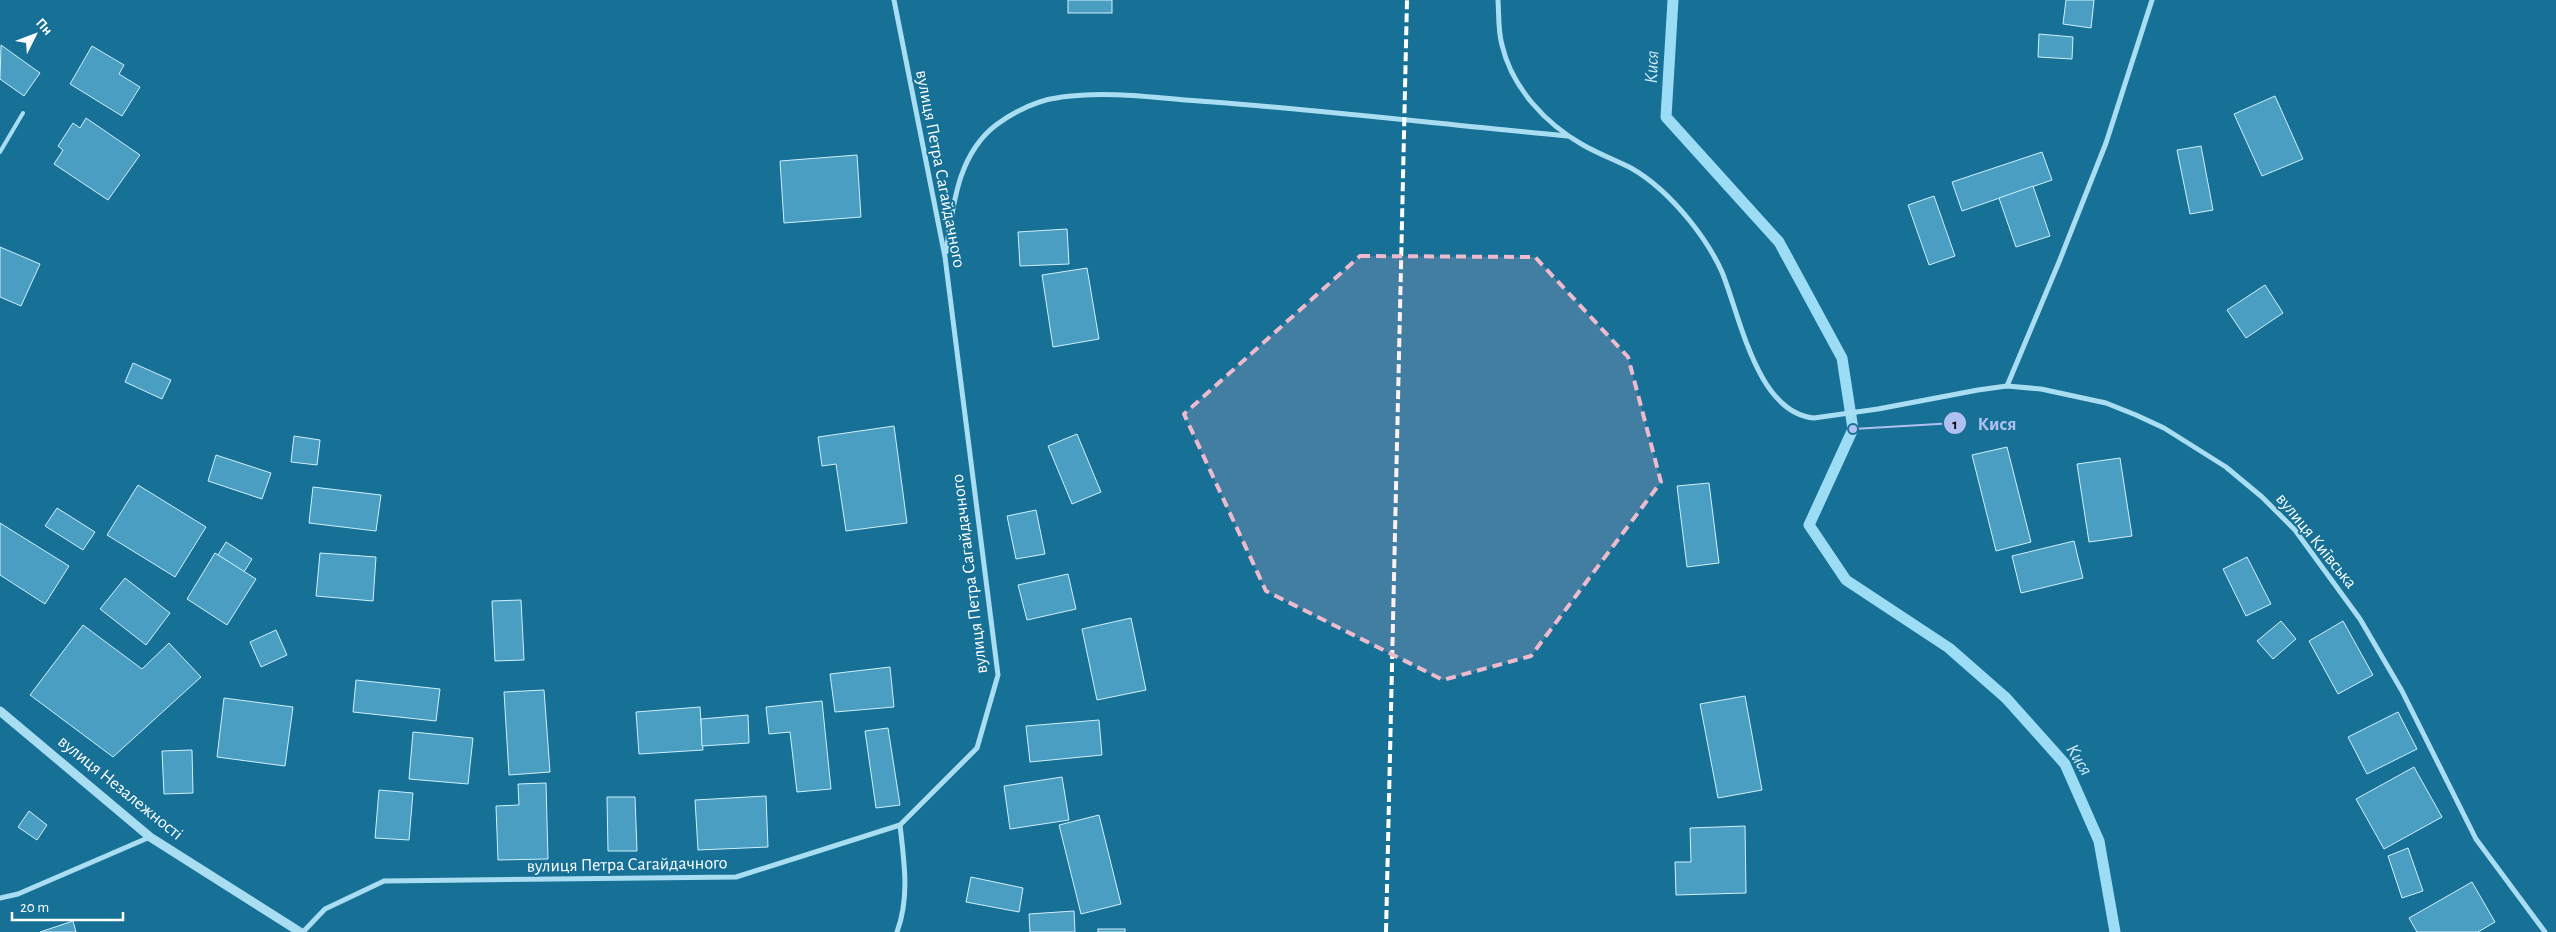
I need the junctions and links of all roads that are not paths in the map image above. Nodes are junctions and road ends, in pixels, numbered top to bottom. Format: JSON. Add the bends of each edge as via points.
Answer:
{"nodes":[{"id":1,"x":894,"y":0,"type":"edge"},
{"id":2,"x":1498,"y":0,"type":"edge"},
{"id":3,"x":2152,"y":0,"type":"edge"},
{"id":4,"x":23,"y":113,"type":"dead end"},
{"id":5,"x":1568,"y":136,"type":"junction"},
{"id":6,"x":0,"y":152,"type":"edge"},
{"id":7,"x":945,"y":257,"type":"junction"},
{"id":8,"x":2006,"y":386,"type":"junction"},
{"id":9,"x":0,"y":711,"type":"edge"},
{"id":10,"x":900,"y":825,"type":"junction"},
{"id":11,"x":150,"y":836,"type":"junction"},
{"id":12,"x":0,"y":898,"type":"edge"},
{"id":13,"x":302,"y":932,"type":"edge"},
{"id":14,"x":897,"y":932,"type":"edge"},
{"id":15,"x":2545,"y":932,"type":"edge"}],
"edges":[{"from":1,"to":7,"type":"street","name":"вулиця Петра Сагайдачного"},
{"from":2,"to":5,"type":"street","via":[[1501,44],[1513,76],[1548,120]]},
{"from":3,"to":8,"type":"street","via":[[2106,143],[2060,262]]},
{"from":4,"to":6,"type":"lane"},
{"from":5,"to":7,"type":"street","via":[[1242,104],[1114,95],[1061,97],[1028,106],[1010,116],[975,147],[956,190]]},
{"from":5,"to":8,"type":"street","name":"вулиця Київська","via":[[1643,175],[1666,194],[1690,221],[1721,269],[1755,362],[1772,393],[1788,409],[1814,418]]},
{"from":7,"to":10,"type":"street","name":"вулиця Петра Сагайдачного","via":[[998,674],[977,748]]},
{"from":8,"to":15,"type":"street","name":"вулиця Київська","via":[[2076,395],[2136,415],[2192,444],[2226,467],[2295,530],[2360,619],[2402,692],[2476,839]]},
{"from":9,"to":11,"type":"street","name":"вулиця Незалежності"},
{"from":10,"to":13,"type":"street","name":"вулиця Петра Сагайдачного","via":[[736,877],[384,881],[325,909]]},
{"from":10,"to":14,"type":"street","via":[[905,886]]},
{"from":11,"to":12,"type":"street","via":[[18,894]]},
{"from":11,"to":13,"type":"street","name":"вулиця Незалежності"}]}
